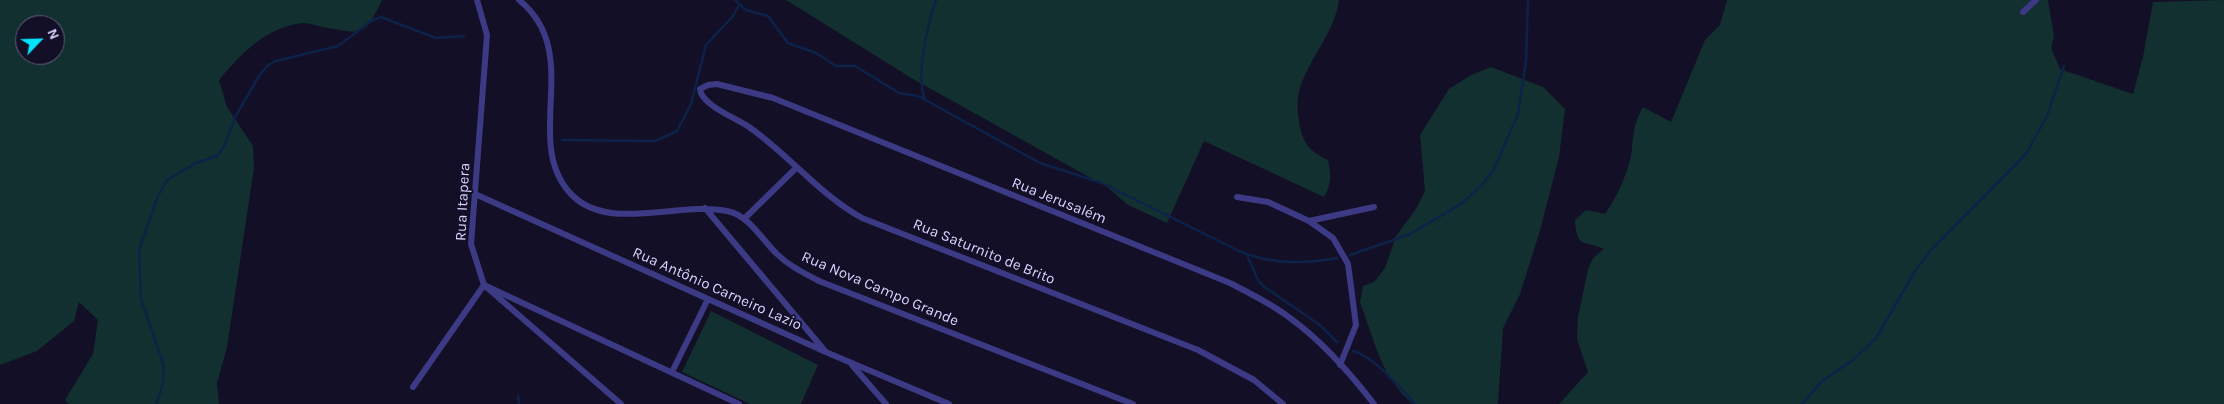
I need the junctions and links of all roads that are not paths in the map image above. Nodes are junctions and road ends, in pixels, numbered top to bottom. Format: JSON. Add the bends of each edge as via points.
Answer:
{"nodes":[{"id":1,"x":477,"y":0,"type":"edge"},
{"id":2,"x":518,"y":0,"type":"edge"},
{"id":3,"x":2036,"y":0,"type":"edge"},
{"id":4,"x":2023,"y":12,"type":"dead end"},
{"id":5,"x":700,"y":89,"type":"joint"},
{"id":6,"x":796,"y":168,"type":"junction"},
{"id":7,"x":475,"y":194,"type":"junction"},
{"id":8,"x":1237,"y":197,"type":"dead end"},
{"id":9,"x":1374,"y":207,"type":"dead end"},
{"id":10,"x":706,"y":208,"type":"junction"},
{"id":11,"x":744,"y":219,"type":"junction"},
{"id":12,"x":1309,"y":221,"type":"junction"},
{"id":13,"x":484,"y":285,"type":"junction"},
{"id":14,"x":708,"y":299,"type":"junction"},
{"id":15,"x":828,"y":353,"type":"junction"},
{"id":16,"x":850,"y":362,"type":"junction"},
{"id":17,"x":1340,"y":365,"type":"junction"},
{"id":18,"x":672,"y":372,"type":"junction"},
{"id":19,"x":413,"y":387,"type":"dead end"},
{"id":20,"x":621,"y":404,"type":"edge"},
{"id":21,"x":739,"y":404,"type":"edge"},
{"id":22,"x":886,"y":404,"type":"edge"},
{"id":23,"x":950,"y":404,"type":"edge"},
{"id":24,"x":1133,"y":404,"type":"edge"},
{"id":25,"x":1283,"y":404,"type":"edge"},
{"id":26,"x":1374,"y":404,"type":"edge"}],
"edges":[{"from":1,"to":7,"type":"street","name":"Rua Itapera","via":[[487,35]]},
{"from":2,"to":10,"type":"street","name":"Rua Nova Campo Grande","via":[[529,9],[549,46],[552,64],[552,157],[571,194],[584,205],[600,211],[620,213]]},
{"from":3,"to":4,"type":"street"},
{"from":5,"to":6,"type":"street","name":"Rua Saturnito de Brito","via":[[700,96],[707,103],[755,131]]},
{"from":5,"to":17,"type":"street","name":"Rua Jerusalém","via":[[717,84],[773,98],[1230,283],[1291,318]]},
{"from":6,"to":11,"type":"street"},
{"from":6,"to":25,"type":"street","name":"Rua Saturnito de Brito","via":[[826,194],[862,218],[1198,350],[1254,380]]},
{"from":7,"to":13,"type":"street","name":"Rua Itapera","via":[[471,244]]},
{"from":7,"to":14,"type":"street","name":"Rua Antônio Carneiro Lazio"},
{"from":8,"to":12,"type":"street","via":[[1268,202]]},
{"from":9,"to":12,"type":"street"},
{"from":10,"to":11,"type":"street","name":"Rua Nova Campo Grande","via":[[728,211]]},
{"from":10,"to":15,"type":"street"},
{"from":11,"to":24,"type":"street","name":"Rua Nova Campo Grande","via":[[777,254],[819,280]]},
{"from":12,"to":17,"type":"street","via":[[1333,238],[1348,264],[1356,325]]},
{"from":13,"to":18,"type":"street"},
{"from":13,"to":19,"type":"street"},
{"from":13,"to":20,"type":"street"},
{"from":14,"to":15,"type":"street","name":"Rua Antônio Carneiro Lazio"},
{"from":14,"to":18,"type":"street"},
{"from":15,"to":16,"type":"street","name":"Rua Antônio Carneiro Lazio"},
{"from":16,"to":22,"type":"street"},
{"from":16,"to":23,"type":"street","name":"Rua Antônio Carneiro Lazio"},
{"from":17,"to":26,"type":"street","name":"Rua Jerusalém"},
{"from":18,"to":21,"type":"street"}]}
